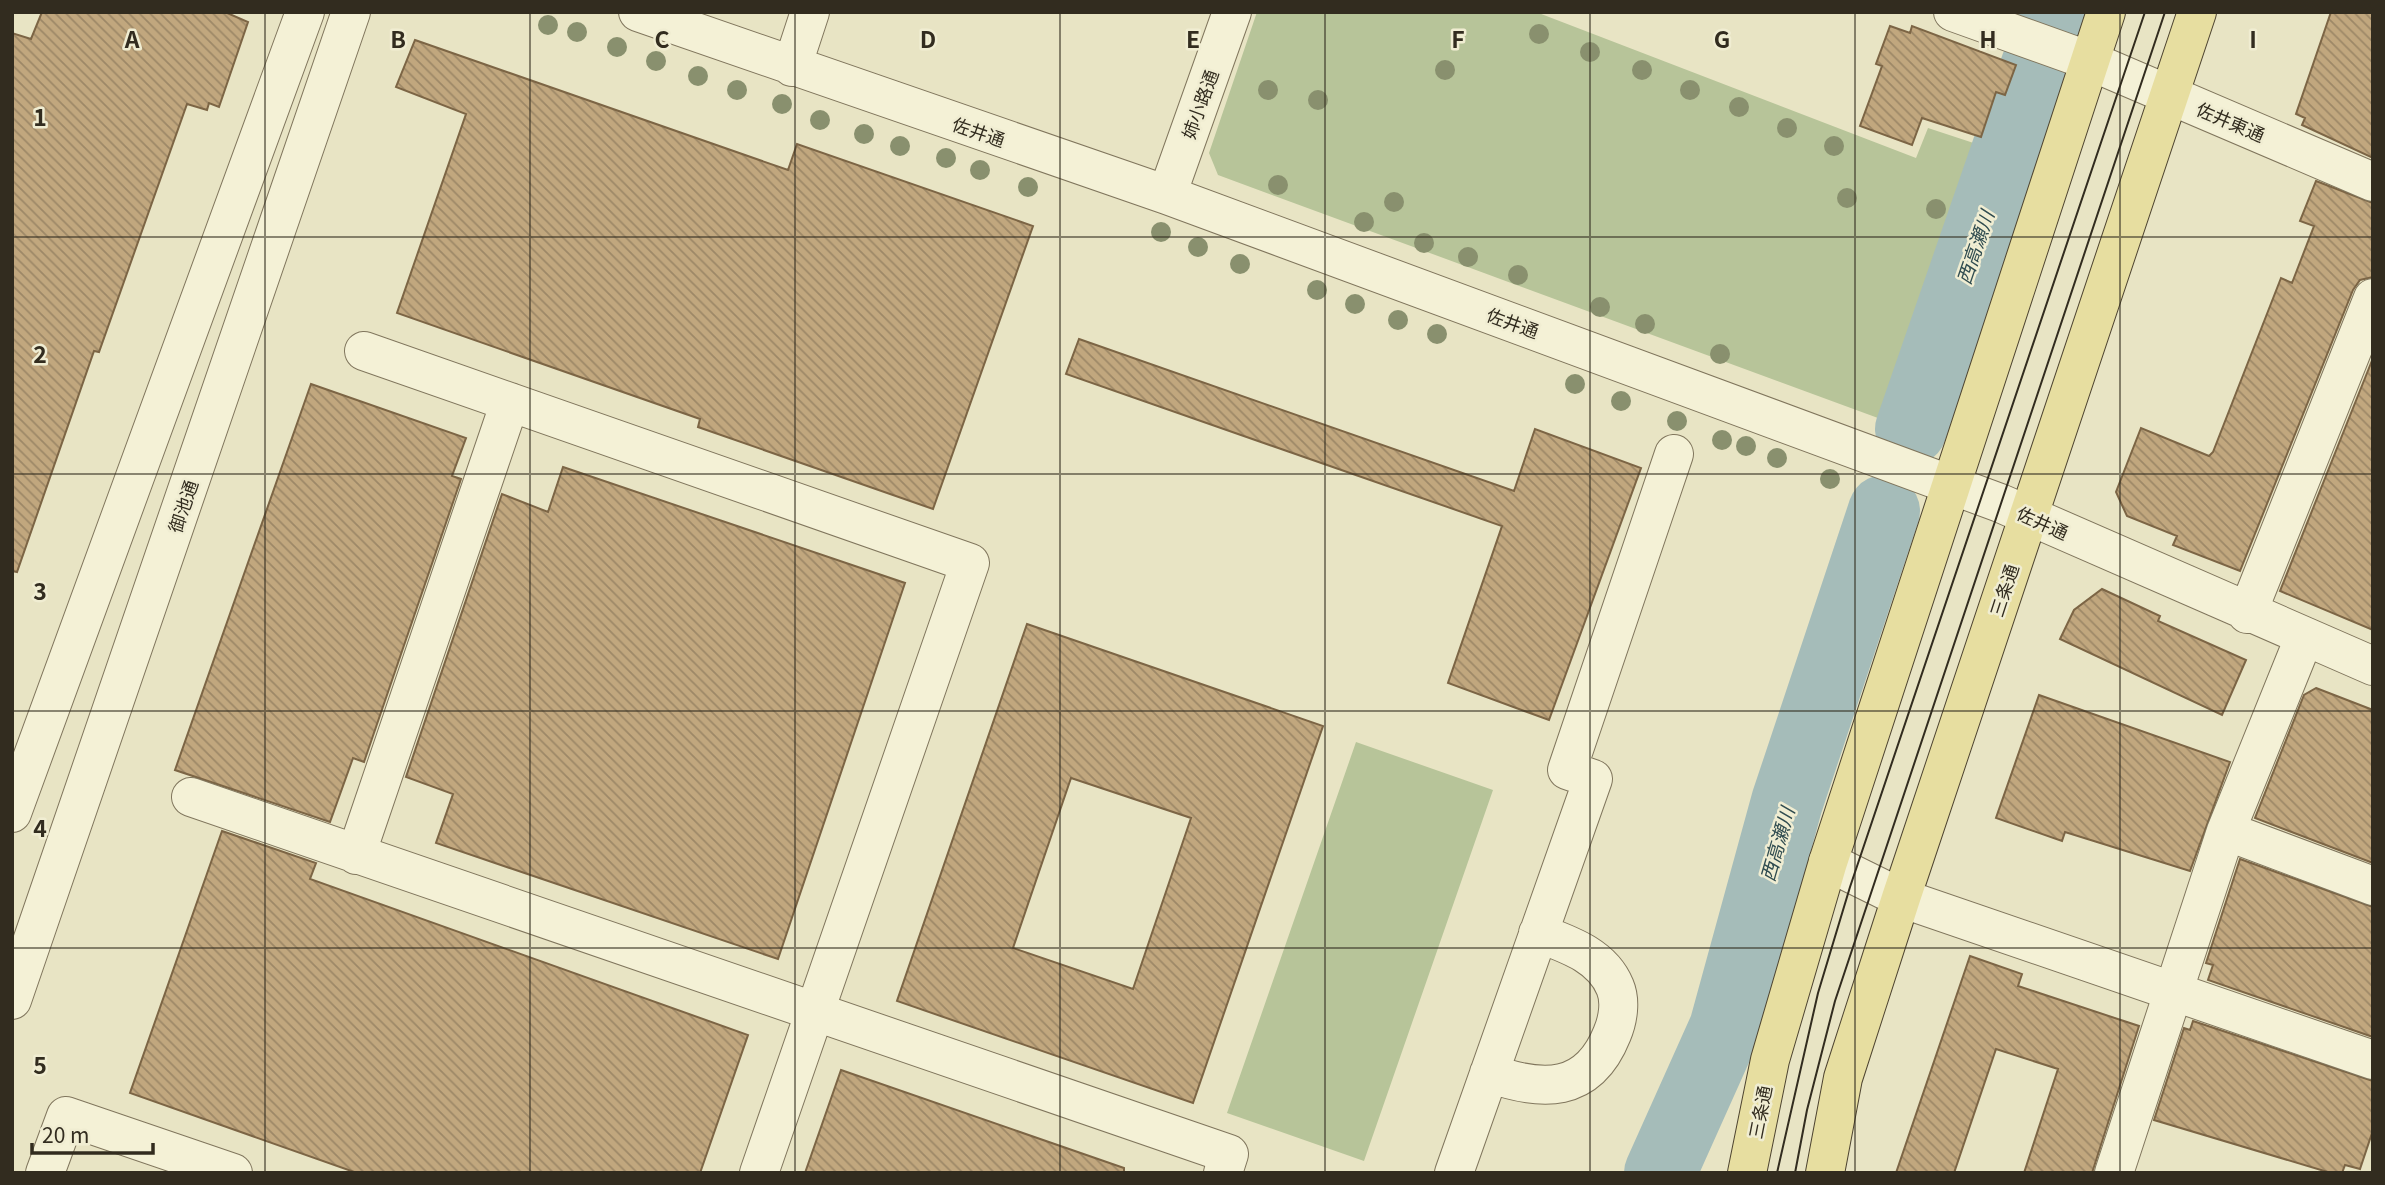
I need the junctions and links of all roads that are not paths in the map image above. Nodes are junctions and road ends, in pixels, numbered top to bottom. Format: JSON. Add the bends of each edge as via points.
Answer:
{"nodes":[{"id":1,"x":305,"y":12,"type":"edge"},
{"id":2,"x":351,"y":12,"type":"edge"},
{"id":3,"x":638,"y":12,"type":"edge"},
{"id":4,"x":810,"y":12,"type":"edge"},
{"id":5,"x":1232,"y":12,"type":"edge"},
{"id":6,"x":1953,"y":12,"type":"edge"},
{"id":7,"x":2106,"y":12,"type":"edge"},
{"id":8,"x":2197,"y":12,"type":"edge"},
{"id":9,"x":2090,"y":61,"type":"junction"},
{"id":10,"x":792,"y":67,"type":"junction"},
{"id":11,"x":2169,"y":95,"type":"junction"},
{"id":12,"x":2373,"y":182,"type":"edge"},
{"id":13,"x":1167,"y":195,"type":"junction"},
{"id":14,"x":2373,"y":298,"type":"edge"},
{"id":15,"x":364,"y":351,"type":"dead end"},
{"id":16,"x":510,"y":402,"type":"junction"},
{"id":17,"x":1674,"y":454,"type":"dead end"},
{"id":18,"x":1952,"y":485,"type":"junction"},
{"id":19,"x":2028,"y":514,"type":"junction"},
{"id":20,"x":2247,"y":614,"type":"junction"},
{"id":21,"x":2304,"y":638,"type":"junction"},
{"id":22,"x":2373,"y":666,"type":"edge"},
{"id":23,"x":191,"y":797,"type":"dead end"},
{"id":24,"x":15,"y":798,"type":"edge"},
{"id":25,"x":76,"y":814,"type":"junction"},
{"id":26,"x":2226,"y":831,"type":"junction"},
{"id":27,"x":356,"y":855,"type":"junction"},
{"id":28,"x":1828,"y":862,"type":"junction"},
{"id":29,"x":2373,"y":886,"type":"edge"},
{"id":30,"x":1901,"y":898,"type":"junction"},
{"id":31,"x":1538,"y":933,"type":"junction"},
{"id":32,"x":2175,"y":991,"type":"junction"},
{"id":33,"x":12,"y":1000,"type":"edge"},
{"id":34,"x":813,"y":1013,"type":"junction"},
{"id":35,"x":2373,"y":1059,"type":"edge"},
{"id":36,"x":1489,"y":1073,"type":"junction"},
{"id":37,"x":46,"y":1173,"type":"edge"},
{"id":38,"x":233,"y":1173,"type":"edge"},
{"id":39,"x":759,"y":1173,"type":"edge"},
{"id":40,"x":1223,"y":1173,"type":"edge"},
{"id":41,"x":1454,"y":1173,"type":"edge"},
{"id":42,"x":1747,"y":1173,"type":"edge"},
{"id":43,"x":1825,"y":1173,"type":"edge"},
{"id":44,"x":2114,"y":1173,"type":"edge"}],
"edges":[{"from":1,"to":24,"type":"street"},
{"from":2,"to":25,"type":"street","name":"御池通"},
{"from":3,"to":10,"type":"street","name":"佐井通"},
{"from":4,"to":10,"type":"street"},
{"from":5,"to":13,"type":"street","name":"姉小路通"},
{"from":6,"to":9,"type":"street","name":"佐井東通"},
{"from":7,"to":9,"type":"main road","name":"三条通"},
{"from":8,"to":11,"type":"main road","name":"三条通"},
{"from":9,"to":11,"type":"street","name":"佐井東通"},
{"from":9,"to":18,"type":"main road","name":"三条通"},
{"from":10,"to":13,"type":"street","name":"佐井通"},
{"from":11,"to":12,"type":"street","name":"佐井東通"},
{"from":11,"to":19,"type":"main road","name":"三条通"},
{"from":13,"to":18,"type":"street","name":"佐井通"},
{"from":14,"to":20,"type":"street"},
{"from":15,"to":16,"type":"street"},
{"from":16,"to":27,"type":"street"},
{"from":16,"to":34,"type":"street","via":[[970,563]]},
{"from":17,"to":31,"type":"street","via":[[1567,770],[1593,779]]},
{"from":18,"to":19,"type":"street","name":"佐井通"},
{"from":18,"to":28,"type":"main road","name":"三条通"},
{"from":19,"to":20,"type":"street","name":"佐井通"},
{"from":19,"to":30,"type":"main road","name":"三条通"},
{"from":20,"to":21,"type":"street","name":"佐井通"},
{"from":21,"to":22,"type":"street","name":"佐井通"},
{"from":21,"to":26,"type":"street"},
{"from":23,"to":27,"type":"street"},
{"from":24,"to":25,"type":"street"},
{"from":25,"to":33,"type":"street","name":"御池通"},
{"from":26,"to":29,"type":"street"},
{"from":26,"to":32,"type":"street"},
{"from":27,"to":34,"type":"street"},
{"from":28,"to":30,"type":"street"},
{"from":28,"to":42,"type":"main road","name":"三条通","via":[[1770,1060]]},
{"from":30,"to":32,"type":"street"},
{"from":30,"to":43,"type":"main road","name":"三条通","via":[[1843,1078]]},
{"from":31,"to":36,"type":"street"},
{"from":31,"to":36,"type":"street","via":[[1577,947],[1595,962],[1615,987],[1618,1019],[1605,1050],[1585,1075],[1555,1085],[1523,1085]]},
{"from":32,"to":35,"type":"street"},
{"from":32,"to":44,"type":"street"},
{"from":34,"to":39,"type":"street"},
{"from":34,"to":40,"type":"street","via":[[1229,1154]]},
{"from":36,"to":41,"type":"street"},
{"from":37,"to":38,"type":"street","via":[[66,1116]]}]}
